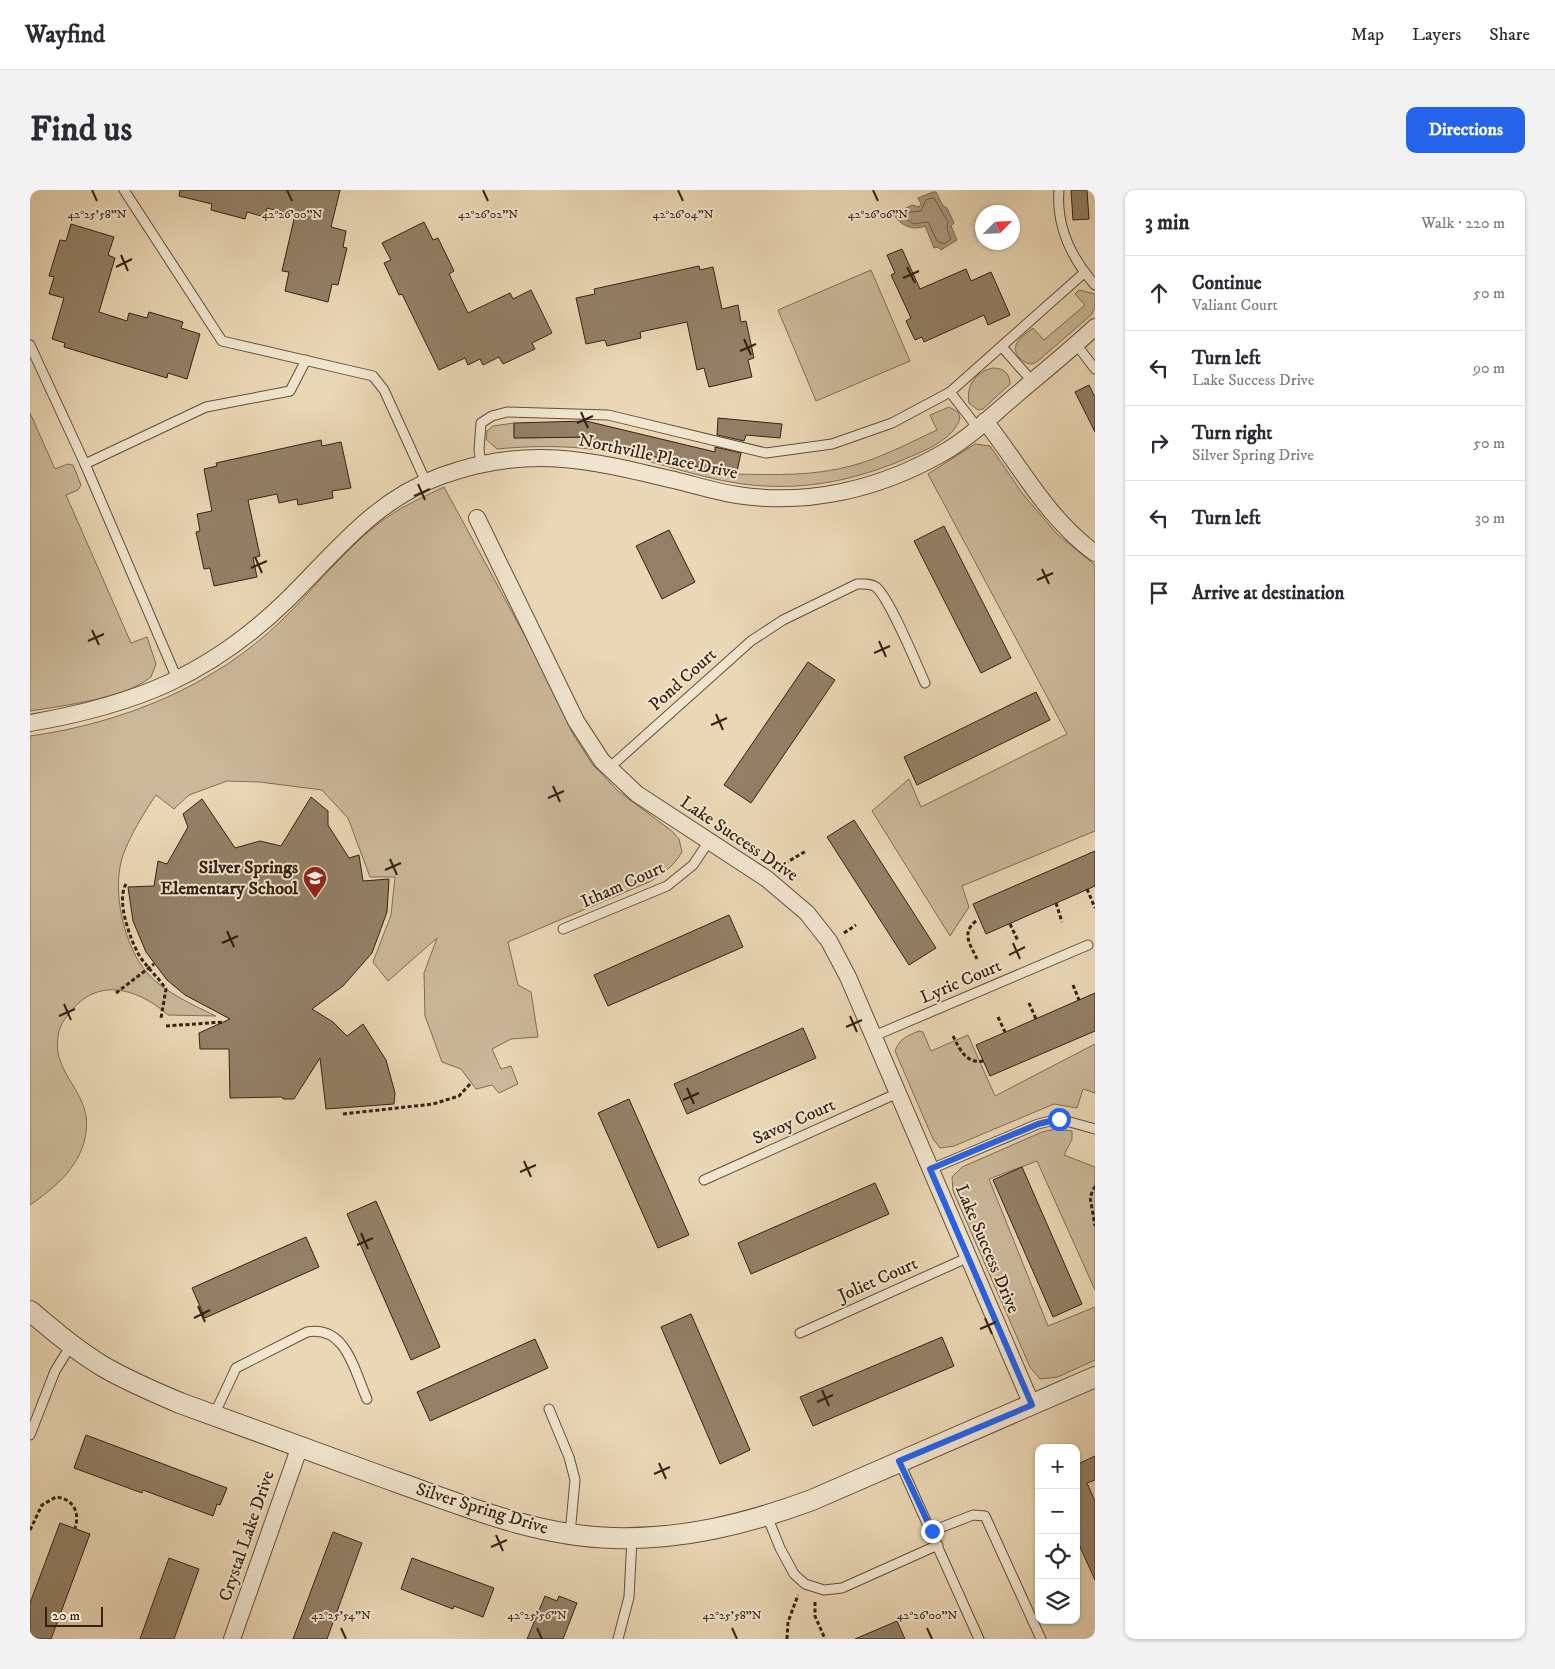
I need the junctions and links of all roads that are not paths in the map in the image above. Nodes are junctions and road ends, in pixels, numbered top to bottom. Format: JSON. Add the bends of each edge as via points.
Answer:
{"nodes":[{"id":1,"x":124,"y":190,"type":"edge"},
{"id":2,"x":1059,"y":190,"type":"edge"},
{"id":3,"x":1084,"y":273,"type":"junction"},
{"id":4,"x":1095,"y":285,"type":"edge"},
{"id":5,"x":1095,"y":327,"type":"edge"},
{"id":6,"x":1076,"y":344,"type":"junction"},
{"id":7,"x":30,"y":345,"type":"edge"},
{"id":8,"x":1003,"y":348,"type":"junction"},
{"id":9,"x":306,"y":360,"type":"junction"},
{"id":10,"x":1095,"y":369,"type":"edge"},
{"id":11,"x":1032,"y":382,"type":"junction"},
{"id":12,"x":950,"y":392,"type":"junction"},
{"id":13,"x":981,"y":424,"type":"junction"},
{"id":14,"x":481,"y":463,"type":"junction"},
{"id":15,"x":84,"y":464,"type":"junction"},
{"id":16,"x":426,"y":482,"type":"junction"},
{"id":17,"x":477,"y":518,"type":"dead end"},
{"id":18,"x":1095,"y":553,"type":"edge"},
{"id":19,"x":178,"y":681,"type":"junction"},
{"id":20,"x":925,"y":683,"type":"dead end"},
{"id":21,"x":30,"y":723,"type":"edge"},
{"id":22,"x":609,"y":768,"type":"junction"},
{"id":23,"x":709,"y":842,"type":"junction"},
{"id":24,"x":563,"y":929,"type":"dead end"},
{"id":25,"x":1088,"y":945,"type":"dead end"},
{"id":26,"x":874,"y":1036,"type":"junction"},
{"id":27,"x":898,"y":1093,"type":"junction"},
{"id":28,"x":1095,"y":1129,"type":"edge"},
{"id":29,"x":930,"y":1169,"type":"junction"},
{"id":30,"x":704,"y":1180,"type":"dead end"},
{"id":31,"x":969,"y":1257,"type":"junction"},
{"id":32,"x":30,"y":1311,"type":"edge"},
{"id":33,"x":800,"y":1333,"type":"dead end"},
{"id":34,"x":71,"y":1345,"type":"junction"},
{"id":35,"x":1095,"y":1377,"type":"edge"},
{"id":36,"x":367,"y":1399,"type":"dead end"},
{"id":37,"x":1032,"y":1405,"type":"junction"},
{"id":38,"x":549,"y":1409,"type":"dead end"},
{"id":39,"x":214,"y":1415,"type":"junction"},
{"id":40,"x":30,"y":1435,"type":"edge"},
{"id":41,"x":300,"y":1446,"type":"junction"},
{"id":42,"x":899,"y":1461,"type":"junction"},
{"id":43,"x":767,"y":1516,"type":"junction"},
{"id":44,"x":932,"y":1531,"type":"junction"},
{"id":45,"x":570,"y":1534,"type":"junction"},
{"id":46,"x":632,"y":1538,"type":"junction"},
{"id":47,"x":938,"y":1545,"type":"junction"},
{"id":48,"x":232,"y":1639,"type":"edge"},
{"id":49,"x":618,"y":1639,"type":"edge"},
{"id":50,"x":978,"y":1639,"type":"edge"},
{"id":51,"x":1041,"y":1639,"type":"edge"}],
"edges":[{"from":1,"to":9,"type":"lane","via":[[222,341]]},
{"from":2,"to":3,"type":"lane","via":[[1066,242]]},
{"from":3,"to":4,"type":"lane"},
{"from":3,"to":8,"type":"lane"},
{"from":5,"to":6,"type":"street","name":"Northville Place Drive"},
{"from":6,"to":10,"type":"lane"},
{"from":6,"to":11,"type":"street","name":"Northville Place Drive"},
{"from":7,"to":15,"type":"lane"},
{"from":8,"to":11,"type":"lane"},
{"from":8,"to":12,"type":"lane"},
{"from":9,"to":15,"type":"lane","via":[[290,391],[206,407]]},
{"from":9,"to":16,"type":"lane","via":[[373,376],[384,390]]},
{"from":11,"to":13,"type":"street","name":"Northville Place Drive"},
{"from":12,"to":13,"type":"lane"},
{"from":12,"to":14,"type":"lane","via":[[853,438],[766,453],[608,414],[507,412],[480,423],[478,450]]},
{"from":13,"to":14,"type":"street","name":"Northville Place Drive","via":[[944,453],[903,474],[855,490],[804,498],[735,495],[568,458],[510,458]]},
{"from":13,"to":18,"type":"street","via":[[1064,528]]},
{"from":14,"to":16,"type":"street","name":"Northville Place Drive"},
{"from":15,"to":19,"type":"lane"},
{"from":16,"to":19,"type":"street","name":"Northville Place Drive","via":[[375,512],[240,642]]},
{"from":17,"to":22,"type":"street","name":"Lake Success Drive","via":[[576,721]]},
{"from":19,"to":21,"type":"street","name":"Northville Place Drive","via":[[96,710]]},
{"from":20,"to":22,"type":"lane","name":"Pond Court","via":[[877,588],[857,584],[783,620],[751,641]]},
{"from":22,"to":23,"type":"street","name":"Lake Success Drive","via":[[637,794]]},
{"from":23,"to":24,"type":"lane","name":"Itham Court","via":[[693,865],[667,886]]},
{"from":23,"to":26,"type":"street","name":"Lake Success Drive","via":[[767,879],[806,913],[830,941]]},
{"from":25,"to":26,"type":"lane","name":"Lyric Court"},
{"from":26,"to":27,"type":"street","name":"Lake Success Drive"},
{"from":27,"to":29,"type":"street","name":"Lake Success Drive"},
{"from":27,"to":30,"type":"lane","name":"Savoy Court"},
{"from":28,"to":29,"type":"lane","via":[[1059,1119],[1038,1124]]},
{"from":29,"to":31,"type":"street","name":"Lake Success Drive"},
{"from":31,"to":33,"type":"lane","name":"Joliet Court"},
{"from":31,"to":37,"type":"street","name":"Lake Success Drive"},
{"from":32,"to":34,"type":"street","name":"Silver Spring Drive"},
{"from":34,"to":39,"type":"street","name":"Silver Spring Drive","via":[[131,1382]]},
{"from":34,"to":40,"type":"lane","via":[[54,1371]]},
{"from":35,"to":37,"type":"street","name":"Silver Spring Drive"},
{"from":36,"to":39,"type":"lane","via":[[342,1344],[335,1336],[317,1330],[236,1368]]},
{"from":37,"to":42,"type":"street","name":"Silver Spring Drive"},
{"from":38,"to":45,"type":"lane","via":[[575,1480]]},
{"from":39,"to":41,"type":"street","name":"Silver Spring Drive"},
{"from":41,"to":45,"type":"street","name":"Silver Spring Drive","via":[[486,1514]]},
{"from":41,"to":48,"type":"street","name":"Crystal Lake Drive"},
{"from":42,"to":43,"type":"street","name":"Silver Spring Drive","via":[[812,1500]]},
{"from":42,"to":44,"type":"lane"},
{"from":43,"to":46,"type":"street","name":"Silver Spring Drive","via":[[680,1535]]},
{"from":43,"to":47,"type":"lane","via":[[794,1574],[805,1584],[824,1590],[842,1588]]},
{"from":44,"to":47,"type":"lane"},
{"from":44,"to":51,"type":"lane","via":[[973,1515],[985,1516]]},
{"from":45,"to":46,"type":"street","name":"Silver Spring Drive"},
{"from":46,"to":49,"type":"lane","via":[[629,1597]]},
{"from":47,"to":50,"type":"lane"}]}
